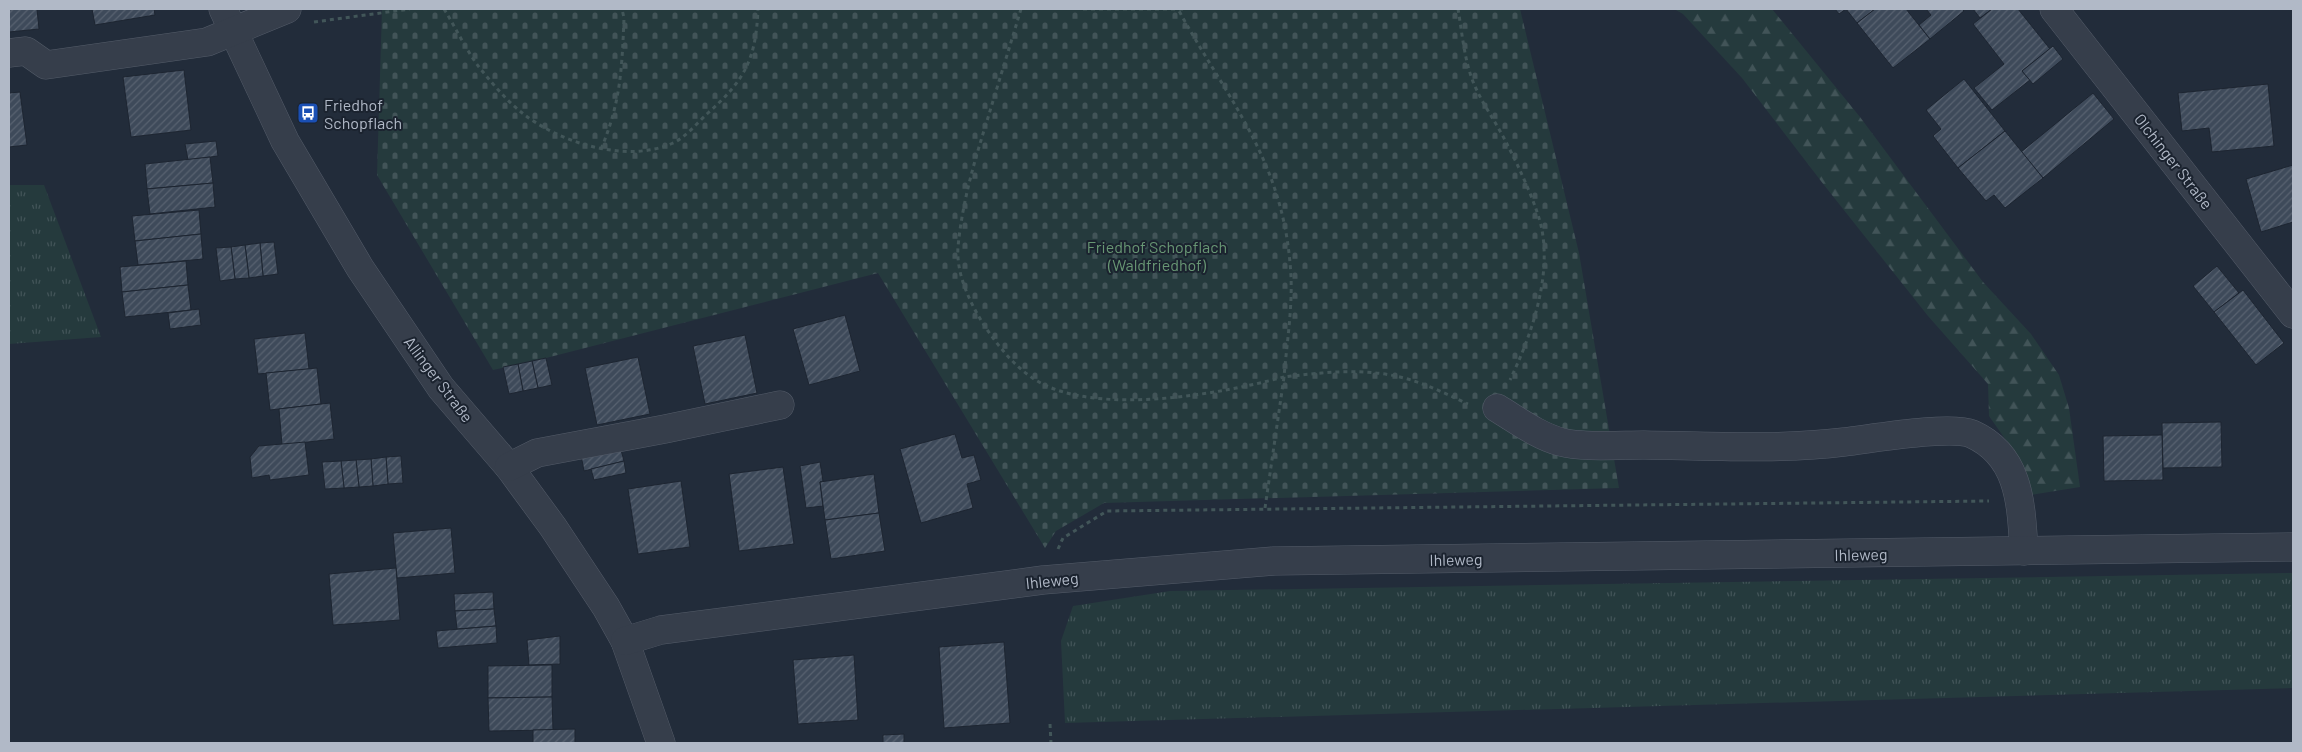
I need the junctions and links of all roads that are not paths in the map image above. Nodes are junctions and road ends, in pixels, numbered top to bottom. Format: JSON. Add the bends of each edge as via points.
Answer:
{"nodes":[{"id":1,"x":2054,"y":9,"type":"edge"},
{"id":2,"x":298,"y":16,"type":"edge"},
{"id":3,"x":228,"y":19,"type":"edge"},
{"id":4,"x":95,"y":42,"type":"dead end"},
{"id":5,"x":9,"y":53,"type":"edge"},
{"id":6,"x":2293,"y":314,"type":"edge"},
{"id":7,"x":780,"y":405,"type":"dead end"},
{"id":8,"x":1497,"y":408,"type":"road end"},
{"id":9,"x":509,"y":467,"type":"junction"},
{"id":10,"x":2293,"y":546,"type":"edge"},
{"id":11,"x":2024,"y":551,"type":"junction"},
{"id":12,"x":625,"y":641,"type":"junction"},
{"id":13,"x":661,"y":743,"type":"edge"}],
"edges":[{"from":1,"to":6,"type":"street","name":"Olchinger Straße"},
{"from":2,"to":3,"type":"street"},
{"from":3,"to":4,"type":"street","via":[[173,33]]},
{"from":3,"to":5,"type":"street","via":[[207,42],[46,65],[26,51]]},
{"from":3,"to":9,"type":"street","name":"Allinger Straße","via":[[285,141],[360,268],[441,388]]},
{"from":7,"to":9,"type":"street","via":[[537,453]]},
{"from":8,"to":11,"type":"street","via":[[1561,442],[1593,444],[1768,448],[1815,446],[1946,430],[1971,434],[2005,462],[2016,480]]},
{"from":9,"to":12,"type":"street","name":"Allinger Straße","via":[[581,567]]},
{"from":10,"to":11,"type":"street","name":"Ihleweg"},
{"from":11,"to":12,"type":"street","name":"Ihleweg","via":[[1274,561],[1043,580],[661,630]]},
{"from":12,"to":13,"type":"street","name":"Allinger Straße"}]}
